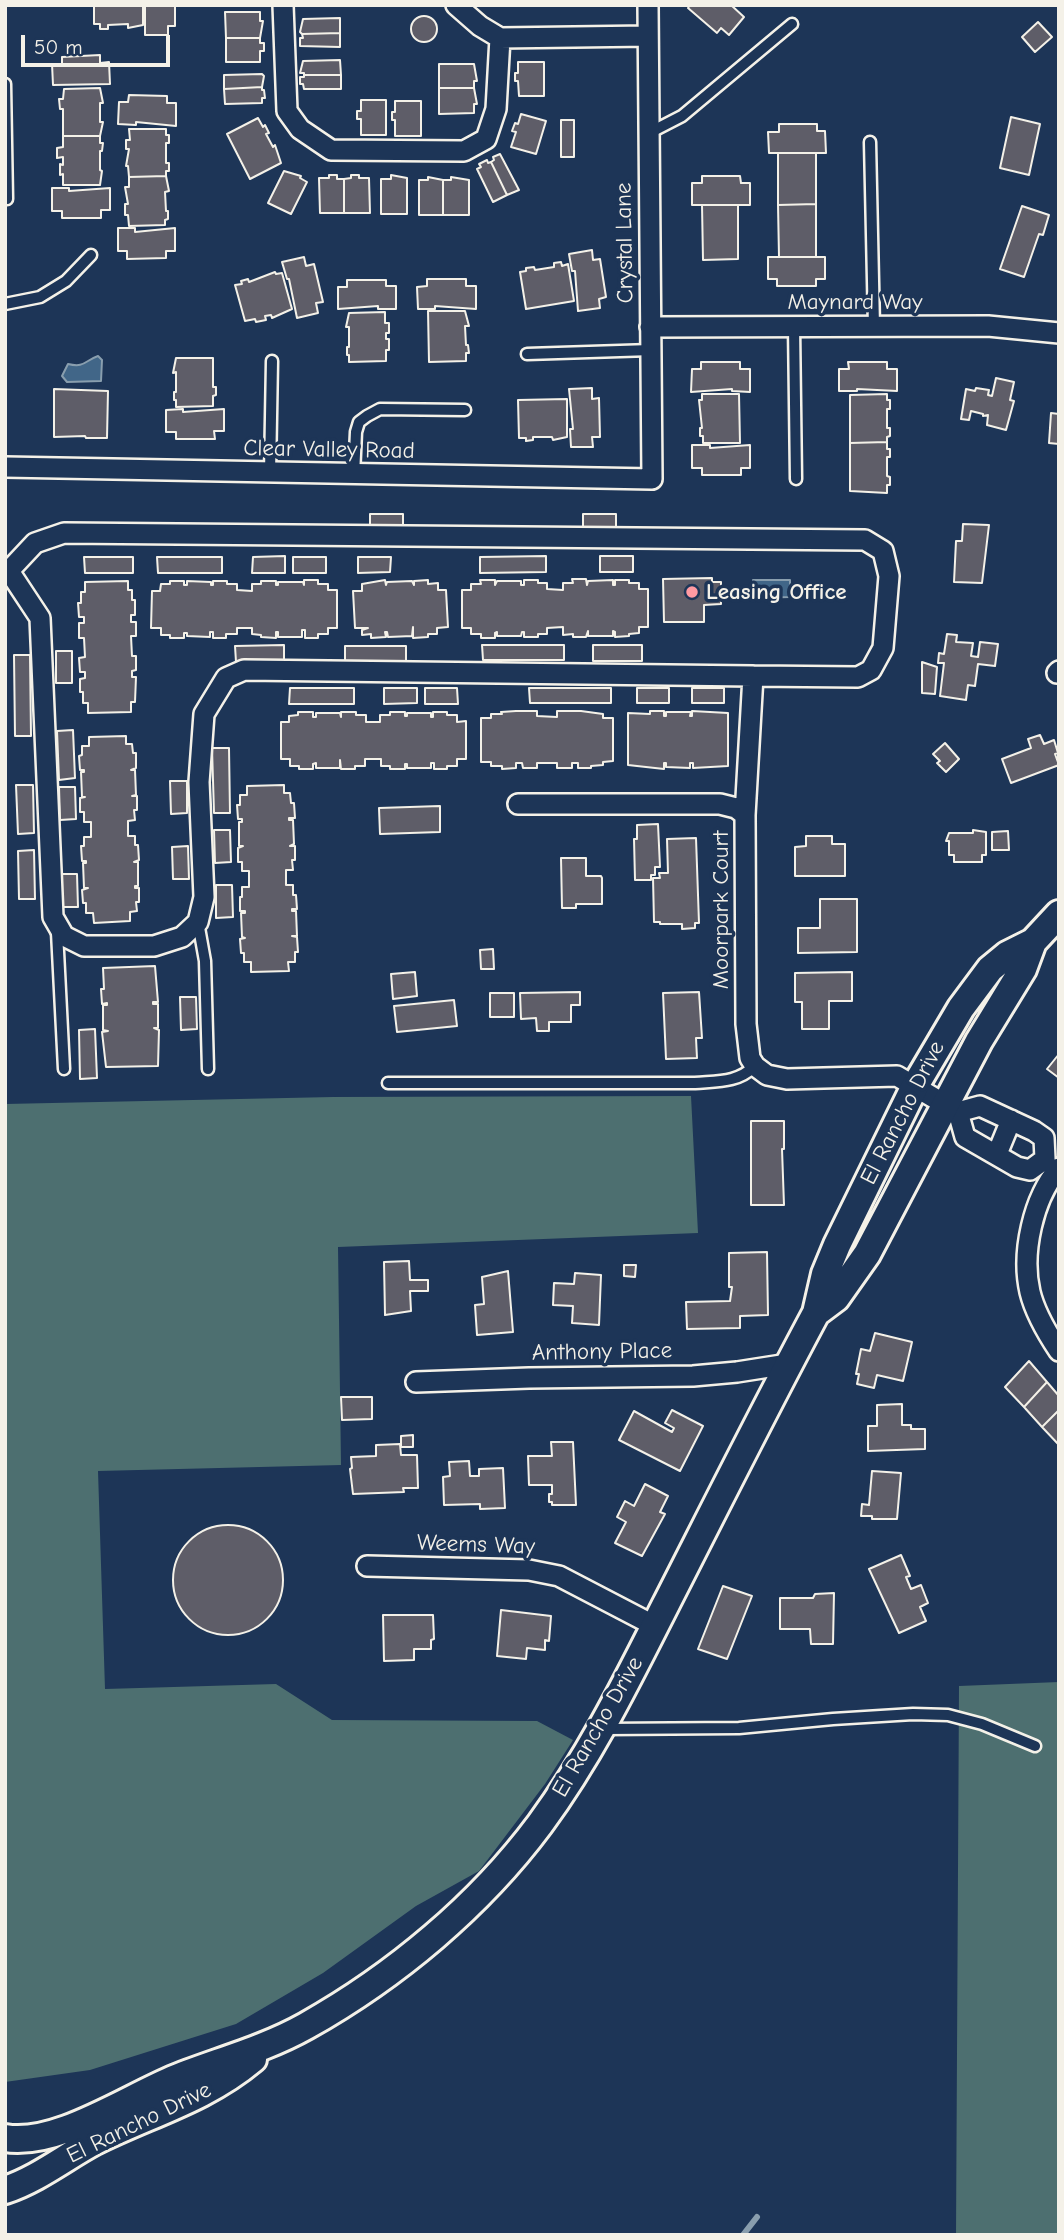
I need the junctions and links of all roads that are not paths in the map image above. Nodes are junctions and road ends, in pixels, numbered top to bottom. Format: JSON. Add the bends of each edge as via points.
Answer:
{"nodes":[{"id":1,"x":283,"y":5,"type":"edge"},
{"id":2,"x":456,"y":5,"type":"edge"},
{"id":3,"x":648,"y":5,"type":"edge"},
{"id":4,"x":477,"y":13,"type":"edge"},
{"id":5,"x":792,"y":24,"type":"dead end"},
{"id":6,"x":648,"y":36,"type":"junction"},
{"id":7,"x":500,"y":38,"type":"junction"},
{"id":8,"x":5,"y":84,"type":"edge"},
{"id":9,"x":6,"y":130,"type":"edge"},
{"id":10,"x":649,"y":134,"type":"junction"},
{"id":11,"x":870,"y":142,"type":"dead end"},
{"id":12,"x":7,"y":199,"type":"dead end"},
{"id":13,"x":91,"y":254,"type":"dead end"},
{"id":14,"x":5,"y":304,"type":"edge"},
{"id":15,"x":650,"y":327,"type":"junction"},
{"id":16,"x":794,"y":327,"type":"junction"},
{"id":17,"x":874,"y":327,"type":"junction"},
{"id":18,"x":1059,"y":333,"type":"edge"},
{"id":19,"x":651,"y":350,"type":"junction"},
{"id":20,"x":527,"y":354,"type":"dead end"},
{"id":21,"x":272,"y":361,"type":"dead end"},
{"id":22,"x":465,"y":410,"type":"dead end"},
{"id":23,"x":5,"y":467,"type":"edge"},
{"id":24,"x":270,"y":474,"type":"junction"},
{"id":25,"x":354,"y":475,"type":"junction"},
{"id":26,"x":652,"y":479,"type":"joint"},
{"id":27,"x":796,"y":479,"type":"dead end"},
{"id":28,"x":7,"y":573,"type":"edge"},
{"id":29,"x":753,"y":676,"type":"junction"},
{"id":30,"x":518,"y":804,"type":"dead end"},
{"id":31,"x":745,"y":815,"type":"junction"},
{"id":32,"x":1059,"y":914,"type":"edge"},
{"id":33,"x":198,"y":922,"type":"junction"},
{"id":34,"x":57,"y":924,"type":"junction"},
{"id":35,"x":1033,"y":942,"type":"junction"},
{"id":36,"x":755,"y":1066,"type":"junction"},
{"id":37,"x":64,"y":1069,"type":"dead end"},
{"id":38,"x":208,"y":1069,"type":"dead end"},
{"id":39,"x":388,"y":1083,"type":"dead end"},
{"id":40,"x":915,"y":1086,"type":"junction"},
{"id":41,"x":952,"y":1108,"type":"junction"},
{"id":42,"x":1011,"y":1120,"type":"junction"},
{"id":43,"x":997,"y":1154,"type":"junction"},
{"id":44,"x":1054,"y":1164,"type":"edge"},
{"id":45,"x":816,"y":1313,"type":"junction"},
{"id":46,"x":1059,"y":1351,"type":"edge"},
{"id":47,"x":788,"y":1364,"type":"junction"},
{"id":48,"x":416,"y":1382,"type":"dead end"},
{"id":49,"x":367,"y":1566,"type":"dead end"},
{"id":50,"x":655,"y":1626,"type":"junction"},
{"id":51,"x":601,"y":1729,"type":"junction"},
{"id":52,"x":1035,"y":1746,"type":"dead end"},
{"id":53,"x":268,"y":2046,"type":"junction"},
{"id":54,"x":5,"y":2138,"type":"edge"},
{"id":55,"x":5,"y":2190,"type":"edge"}],
"edges":[{"from":1,"to":7,"type":"street","via":[[287,111],[300,129],[331,150],[464,151],[486,139],[496,109]]},
{"from":2,"to":4,"type":"street"},
{"from":3,"to":6,"type":"street","name":"Crystal Lane"},
{"from":4,"to":7,"type":"street","via":[[485,30]]},
{"from":5,"to":10,"type":"lane","via":[[682,116]]},
{"from":6,"to":7,"type":"street"},
{"from":6,"to":10,"type":"street","name":"Crystal Lane"},
{"from":8,"to":9,"type":"lane"},
{"from":9,"to":12,"type":"lane"},
{"from":10,"to":15,"type":"street","name":"Crystal Lane"},
{"from":11,"to":17,"type":"lane"},
{"from":13,"to":14,"type":"lane","via":[[65,281],[40,297]]},
{"from":15,"to":16,"type":"street","name":"Maynard Way"},
{"from":15,"to":19,"type":"street","name":"Crystal Lane"},
{"from":16,"to":17,"type":"street","name":"Maynard Way"},
{"from":16,"to":27,"type":"lane"},
{"from":17,"to":18,"type":"street","name":"Maynard Way","via":[[988,326]]},
{"from":19,"to":20,"type":"lane"},
{"from":19,"to":26,"type":"street","name":"Crystal Lane"},
{"from":21,"to":24,"type":"lane"},
{"from":22,"to":25,"type":"lane","via":[[380,409],[367,416],[356,432]]},
{"from":23,"to":24,"type":"street","name":"Clear Valley Road"},
{"from":24,"to":25,"type":"street","name":"Clear Valley Road"},
{"from":25,"to":26,"type":"street","name":"Clear Valley Road"},
{"from":28,"to":29,"type":"street","via":[[35,543],[64,533],[865,540],[883,551],[889,576],[883,648],[871,670],[858,677]]},
{"from":28,"to":34,"type":"street","via":[[40,618],[53,917]]},
{"from":29,"to":31,"type":"street"},
{"from":29,"to":33,"type":"street","via":[[244,670],[226,678],[204,714],[199,782],[204,897]]},
{"from":30,"to":31,"type":"street","name":"Moorpark Court","via":[[720,804]]},
{"from":31,"to":36,"type":"street","name":"Moorpark Court","via":[[746,1024]]},
{"from":32,"to":35,"type":"main road","name":"El Rancho Drive"},
{"from":33,"to":34,"type":"street","via":[[182,937],[154,946],[84,946],[64,936]]},
{"from":33,"to":38,"type":"lane","via":[[205,961]]},
{"from":34,"to":37,"type":"lane"},
{"from":35,"to":40,"type":"main road","name":"El Rancho Drive","via":[[990,969],[945,1032]]},
{"from":35,"to":41,"type":"main road","name":"El Rancho Drive","via":[[1023,969],[979,1041]]},
{"from":36,"to":39,"type":"lane","via":[[744,1076],[695,1083]]},
{"from":36,"to":40,"type":"street","via":[[777,1078],[897,1076]]},
{"from":40,"to":41,"type":"street"},
{"from":40,"to":45,"type":"main road","name":"El Rancho Drive","via":[[837,1245]]},
{"from":41,"to":42,"type":"street","via":[[980,1106]]},
{"from":41,"to":43,"type":"street","via":[[965,1137]]},
{"from":41,"to":45,"type":"main road","name":"El Rancho Drive","via":[[867,1254],[836,1298]]},
{"from":42,"to":43,"type":"street"},
{"from":42,"to":44,"type":"street","via":[[1044,1138]]},
{"from":43,"to":44,"type":"street","via":[[1030,1170]]},
{"from":44,"to":46,"type":"street","via":[[1032,1222],[1029,1266],[1030,1291],[1038,1314]]},
{"from":45,"to":47,"type":"main road","name":"El Rancho Drive"},
{"from":47,"to":48,"type":"street","name":"Anthony Place","via":[[693,1376]]},
{"from":47,"to":50,"type":"main road","name":"El Rancho Drive"},
{"from":49,"to":50,"type":"street","name":"Weems Way","via":[[537,1570],[559,1576]]},
{"from":50,"to":51,"type":"main road","name":"El Rancho Drive"},
{"from":51,"to":52,"type":"lane","via":[[739,1728],[948,1715]]},
{"from":51,"to":53,"type":"main road","name":"El Rancho Drive","via":[[533,1833],[437,1935],[366,1989]]},
{"from":53,"to":54,"type":"main road","name":"El Rancho Drive","via":[[173,2079],[54,2135]]},
{"from":53,"to":55,"type":"main road","name":"El Rancho Drive","via":[[196,2097],[99,2139]]}]}
